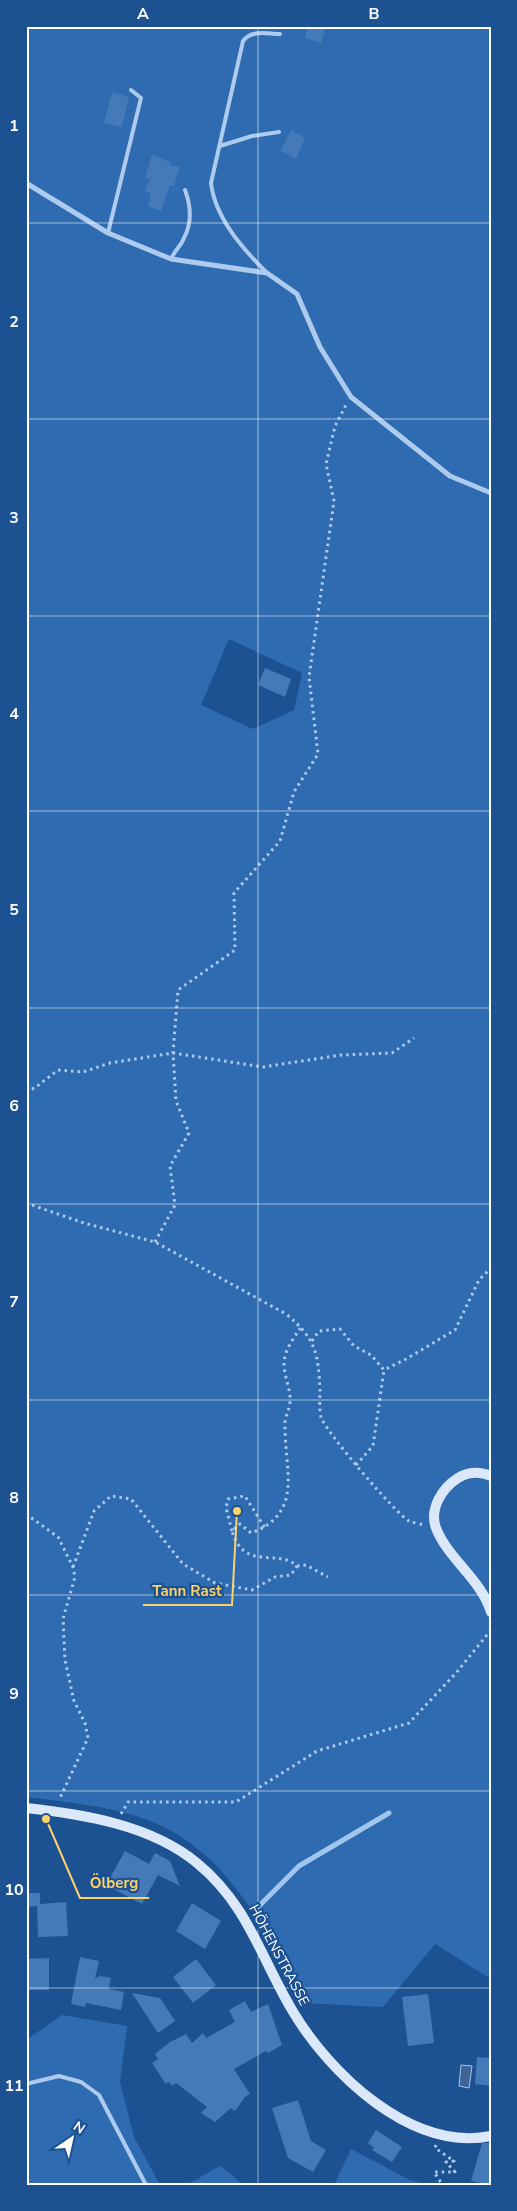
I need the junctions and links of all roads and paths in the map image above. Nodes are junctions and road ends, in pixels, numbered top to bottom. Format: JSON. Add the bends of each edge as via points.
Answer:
{"nodes":[{"id":1,"x":280,"y":34,"type":"dead end"},
{"id":2,"x":131,"y":90,"type":"dead end"},
{"id":3,"x":280,"y":132,"type":"dead end"},
{"id":4,"x":220,"y":146,"type":"junction"},
{"id":5,"x":26,"y":183,"type":"edge"},
{"id":6,"x":185,"y":190,"type":"dead end"},
{"id":7,"x":108,"y":233,"type":"junction"},
{"id":8,"x":171,"y":259,"type":"junction"},
{"id":9,"x":267,"y":273,"type":"junction"},
{"id":10,"x":351,"y":397,"type":"junction"},
{"id":11,"x":491,"y":493,"type":"edge"},
{"id":12,"x":414,"y":1038,"type":"dead end"},
{"id":13,"x":173,"y":1053,"type":"junction"},
{"id":14,"x":26,"y":1092,"type":"edge"},
{"id":15,"x":26,"y":1203,"type":"edge"},
{"id":16,"x":155,"y":1242,"type":"junction"},
{"id":17,"x":491,"y":1268,"type":"edge"},
{"id":18,"x":301,"y":1326,"type":"junction"},
{"id":19,"x":312,"y":1341,"type":"junction"},
{"id":20,"x":384,"y":1370,"type":"junction"},
{"id":21,"x":356,"y":1465,"type":"junction"},
{"id":22,"x":491,"y":1476,"type":"edge"},
{"id":23,"x":26,"y":1514,"type":"edge"},
{"id":24,"x":436,"y":1527,"type":"junction"},
{"id":25,"x":265,"y":1528,"type":"junction"},
{"id":26,"x":232,"y":1531,"type":"junction"},
{"id":27,"x":297,"y":1566,"type":"junction"},
{"id":28,"x":73,"y":1567,"type":"junction"},
{"id":29,"x":328,"y":1577,"type":"dead end"},
{"id":30,"x":491,"y":1612,"type":"edge"},
{"id":31,"x":491,"y":1630,"type":"edge"},
{"id":32,"x":26,"y":1808,"type":"edge"},
{"id":33,"x":54,"y":1812,"type":"junction"},
{"id":34,"x":114,"y":1824,"type":"junction"},
{"id":35,"x":26,"y":2084,"type":"edge"},
{"id":36,"x":440,"y":2134,"type":"junction"},
{"id":37,"x":491,"y":2136,"type":"edge"},
{"id":38,"x":146,"y":2185,"type":"edge"},
{"id":39,"x":439,"y":2185,"type":"edge"}],
"edges":[{"from":1,"to":4,"type":"lane","via":[[254,33],[243,41]]},
{"from":2,"to":7,"type":"lane","via":[[141,98]]},
{"from":3,"to":4,"type":"lane"},
{"from":4,"to":9,"type":"lane","via":[[211,183],[214,201],[246,251]]},
{"from":5,"to":7,"type":"street"},
{"from":6,"to":8,"type":"lane","via":[[191,205],[189,220],[184,239],[175,248]]},
{"from":7,"to":8,"type":"street"},
{"from":8,"to":9,"type":"street"},
{"from":9,"to":10,"type":"street","via":[[297,294],[320,346]]},
{"from":10,"to":11,"type":"street","via":[[450,476]]},
{"from":10,"to":13,"type":"path","via":[[335,426],[326,464],[334,501],[309,677],[318,754],[294,792],[280,841],[234,893],[235,950],[178,990]]},
{"from":12,"to":13,"type":"path","via":[[392,1053],[341,1055],[263,1067]]},
{"from":13,"to":14,"type":"path","via":[[110,1063],[83,1072],[58,1070]]},
{"from":13,"to":16,"type":"path","via":[[176,1101],[189,1132],[170,1166],[174,1205]]},
{"from":15,"to":16,"type":"path"},
{"from":16,"to":18,"type":"path","via":[[286,1314]]},
{"from":17,"to":20,"type":"path","via":[[479,1280],[455,1330]]},
{"from":18,"to":19,"type":"path"},
{"from":18,"to":25,"type":"path","via":[[289,1346],[284,1364],[290,1400],[285,1423],[289,1490],[278,1517]]},
{"from":19,"to":20,"type":"path","via":[[319,1331],[340,1329],[354,1346],[371,1355]]},
{"from":19,"to":21,"type":"path","via":[[319,1364],[321,1417],[332,1438]]},
{"from":20,"to":21,"type":"path","via":[[373,1446]]},
{"from":21,"to":24,"type":"path","via":[[409,1521]]},
{"from":22,"to":24,"type":"street","via":[[469,1473],[449,1484],[435,1507]]},
{"from":23,"to":28,"type":"path","via":[[58,1537]]},
{"from":24,"to":30,"type":"street","via":[[483,1593]]},
{"from":25,"to":26,"type":"path","via":[[251,1533],[240,1524]]},
{"from":25,"to":26,"type":"path","via":[[245,1496],[228,1499],[226,1508]]},
{"from":26,"to":27,"type":"path","via":[[236,1544],[249,1553],[264,1559],[291,1561]]},
{"from":27,"to":28,"type":"path","via":[[291,1574],[275,1577],[252,1590],[215,1583],[183,1564],[131,1499],[111,1496],[94,1511]]},
{"from":27,"to":29,"type":"path","via":[[306,1565]]},
{"from":28,"to":33,"type":"path","via":[[75,1577],[64,1619],[65,1660],[74,1701],[85,1723],[88,1738]]},
{"from":31,"to":34,"type":"path","via":[[409,1723],[317,1752],[236,1802],[128,1802]]},
{"from":32,"to":33,"type":"street","name":"HÖHENSTRASSE"},
{"from":33,"to":34,"type":"street","name":"HÖHENSTRASSE"},
{"from":34,"to":36,"type":"street","name":"HÖHENSTRASSE","via":[[143,1832],[167,1844],[208,1873],[240,1910],[291,2009],[316,2045],[344,2075],[402,2121]]},
{"from":35,"to":38,"type":"lane","via":[[60,2076],[81,2082],[99,2095]]},
{"from":36,"to":37,"type":"street","name":"HÖHENSTRASSE","via":[[467,2138]]},
{"from":36,"to":39,"type":"path","via":[[436,2148],[454,2161],[446,2162],[455,2172],[434,2172],[442,2184]]}]}
